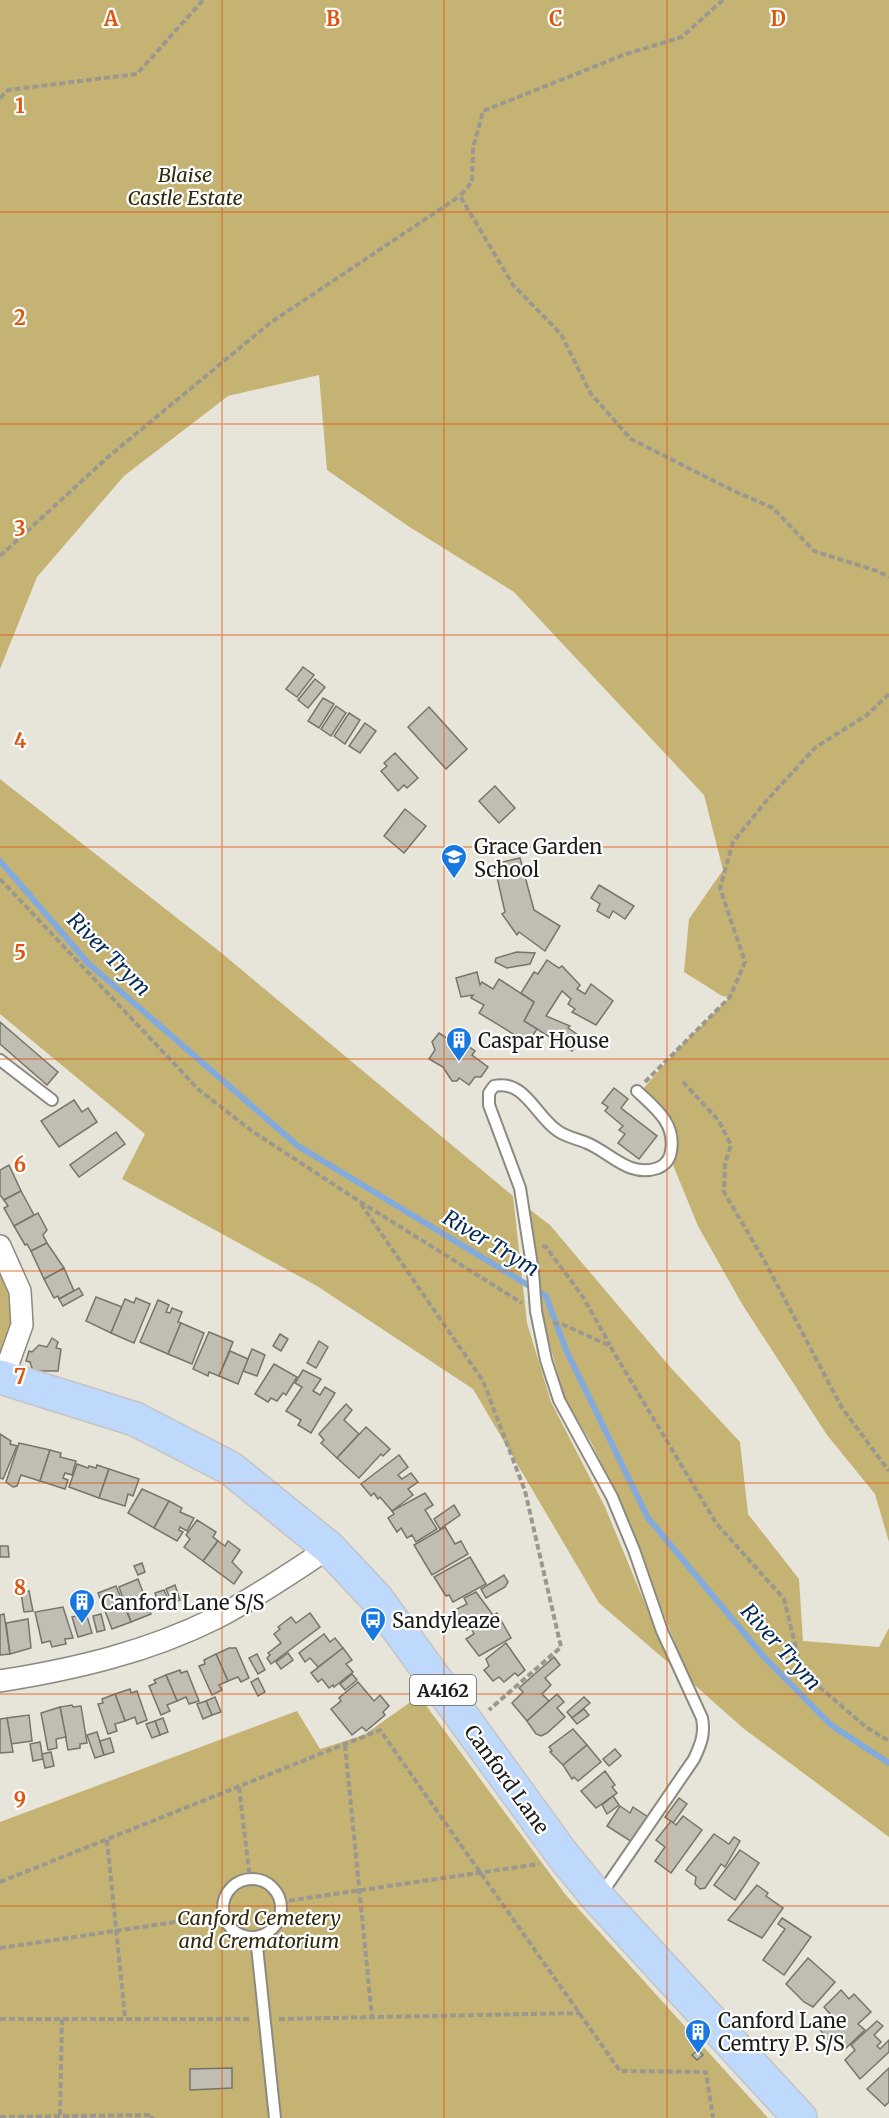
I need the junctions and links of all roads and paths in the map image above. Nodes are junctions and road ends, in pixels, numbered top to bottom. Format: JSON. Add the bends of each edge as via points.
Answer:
{"nodes":[{"id":1,"x":203,"y":0,"type":"edge"},
{"id":2,"x":723,"y":0,"type":"edge"},
{"id":3,"x":0,"y":98,"type":"edge"},
{"id":4,"x":460,"y":196,"type":"junction"},
{"id":5,"x":0,"y":556,"type":"edge"},
{"id":6,"x":889,"y":577,"type":"edge"},
{"id":7,"x":889,"y":694,"type":"edge"},
{"id":8,"x":0,"y":879,"type":"edge"},
{"id":9,"x":0,"y":1060,"type":"edge"},
{"id":10,"x":683,"y":1082,"type":"dead end"},
{"id":11,"x":637,"y":1091,"type":"joint"},
{"id":12,"x":52,"y":1100,"type":"dead end"},
{"id":13,"x":359,"y":1201,"type":"junction"},
{"id":14,"x":528,"y":1242,"type":"junction"},
{"id":15,"x":0,"y":1246,"type":"edge"},
{"id":16,"x":536,"y":1311,"type":"junction"},
{"id":17,"x":562,"y":1324,"type":"dead end"},
{"id":18,"x":610,"y":1346,"type":"junction"},
{"id":19,"x":2,"y":1378,"type":"edge"},
{"id":20,"x":889,"y":1471,"type":"edge"},
{"id":21,"x":329,"y":1548,"type":"junction"},
{"id":22,"x":0,"y":1681,"type":"edge"},
{"id":23,"x":470,"y":1726,"type":"junction"},
{"id":24,"x":889,"y":1741,"type":"edge"},
{"id":25,"x":345,"y":1745,"type":"junction"},
{"id":26,"x":239,"y":1787,"type":"junction"},
{"id":27,"x":106,"y":1840,"type":"junction"},
{"id":28,"x":562,"y":1854,"type":"junction"},
{"id":29,"x":482,"y":1875,"type":"junction"},
{"id":30,"x":250,"y":1879,"type":"junction"},
{"id":31,"x":0,"y":1882,"type":"edge"},
{"id":32,"x":362,"y":1891,"type":"junction"},
{"id":33,"x":598,"y":1898,"type":"junction"},
{"id":34,"x":280,"y":1902,"type":"junction"},
{"id":35,"x":223,"y":1915,"type":"junction"},
{"id":36,"x":117,"y":1932,"type":"junction"},
{"id":37,"x":256,"y":1937,"type":"junction"},
{"id":38,"x":0,"y":1948,"type":"edge"},
{"id":39,"x":581,"y":2013,"type":"junction"},
{"id":40,"x":125,"y":2017,"type":"junction"},
{"id":41,"x":372,"y":2017,"type":"junction"},
{"id":42,"x":0,"y":2019,"type":"edge"},
{"id":43,"x":62,"y":2019,"type":"junction"},
{"id":44,"x":265,"y":2019,"type":"junction"},
{"id":45,"x":60,"y":2115,"type":"junction"},
{"id":46,"x":0,"y":2117,"type":"edge"},
{"id":47,"x":27,"y":2117,"type":"edge"},
{"id":48,"x":91,"y":2118,"type":"edge"},
{"id":49,"x":152,"y":2118,"type":"edge"},
{"id":50,"x":275,"y":2118,"type":"edge"},
{"id":51,"x":713,"y":2118,"type":"edge"},
{"id":52,"x":800,"y":2118,"type":"edge"}],
"edges":[{"from":1,"to":3,"type":"path","via":[[137,74],[8,90]]},
{"from":2,"to":4,"type":"path","via":[[682,37],[626,54],[483,111],[473,148],[472,182]]},
{"from":4,"to":5,"type":"path","via":[[270,323],[108,458]]},
{"from":4,"to":6,"type":"path","via":[[513,285],[561,334],[591,394],[631,438],[773,508],[814,551]]},
{"from":7,"to":11,"type":"path","via":[[867,715],[816,747],[733,842],[720,888],[745,962],[730,997]]},
{"from":8,"to":13,"type":"path","via":[[199,1090],[252,1131]]},
{"from":9,"to":12,"type":"lane"},
{"from":10,"to":20,"type":"path","via":[[719,1121],[731,1144],[724,1164],[724,1192],[842,1408]]},
{"from":11,"to":14,"type":"lane","via":[[663,1115],[671,1133],[671,1155],[659,1168],[626,1167],[589,1144],[558,1132],[527,1097],[509,1085],[494,1086],[489,1093],[489,1105],[520,1188]]},
{"from":13,"to":16,"type":"path"},
{"from":13,"to":23,"type":"path","via":[[483,1381],[525,1491],[561,1647]]},
{"from":14,"to":16,"type":"lane"},
{"from":14,"to":18,"type":"path","via":[[546,1247],[583,1297]]},
{"from":15,"to":19,"type":"street","name":"Canford Lane","via":[[20,1291],[22,1325]]},
{"from":16,"to":33,"type":"lane","via":[[559,1400],[612,1497],[704,1729],[694,1759]]},
{"from":17,"to":18,"type":"path"},
{"from":18,"to":24,"type":"path","via":[[716,1523],[784,1599],[802,1672],[866,1727]]},
{"from":19,"to":21,"type":"main road","name":"Canford Lane","number":"A4162","via":[[135,1419],[230,1468]]},
{"from":21,"to":22,"type":"street","via":[[244,1603],[166,1639],[108,1660]]},
{"from":21,"to":23,"type":"main road","name":"Canford Lane","number":"A4162","via":[[376,1598]]},
{"from":23,"to":28,"type":"main road","name":"Canford Lane","number":"A4162"},
{"from":25,"to":26,"type":"path"},
{"from":25,"to":29,"type":"path","via":[[380,1730]]},
{"from":25,"to":32,"type":"path"},
{"from":26,"to":27,"type":"path"},
{"from":26,"to":30,"type":"path"},
{"from":27,"to":31,"type":"path"},
{"from":27,"to":36,"type":"path"},
{"from":28,"to":29,"type":"path","via":[[544,1863]]},
{"from":28,"to":33,"type":"main road","name":"Canford Lane","number":"A4162"},
{"from":29,"to":32,"type":"path"},
{"from":29,"to":39,"type":"path"},
{"from":30,"to":34,"type":"lane","via":[[266,1883]]},
{"from":30,"to":35,"type":"lane","via":[[232,1887],[226,1895]]},
{"from":32,"to":34,"type":"path"},
{"from":32,"to":41,"type":"path"},
{"from":33,"to":52,"type":"main road","name":"Canford Lane","number":"A4162"},
{"from":34,"to":37,"type":"lane","via":[[281,1912],[273,1929]]},
{"from":35,"to":36,"type":"path"},
{"from":35,"to":37,"type":"lane","via":[[239,1935]]},
{"from":36,"to":38,"type":"path"},
{"from":36,"to":40,"type":"path"},
{"from":37,"to":44,"type":"lane"},
{"from":39,"to":41,"type":"path"},
{"from":39,"to":51,"type":"path","via":[[620,2071],[706,2072]]},
{"from":40,"to":43,"type":"path"},
{"from":40,"to":44,"type":"path"},
{"from":41,"to":44,"type":"path"},
{"from":42,"to":43,"type":"path"},
{"from":43,"to":45,"type":"path"},
{"from":44,"to":50,"type":"lane"},
{"from":45,"to":47,"type":"path"},
{"from":45,"to":48,"type":"path"},
{"from":46,"to":47,"type":"path"},
{"from":48,"to":49,"type":"path"}]}
